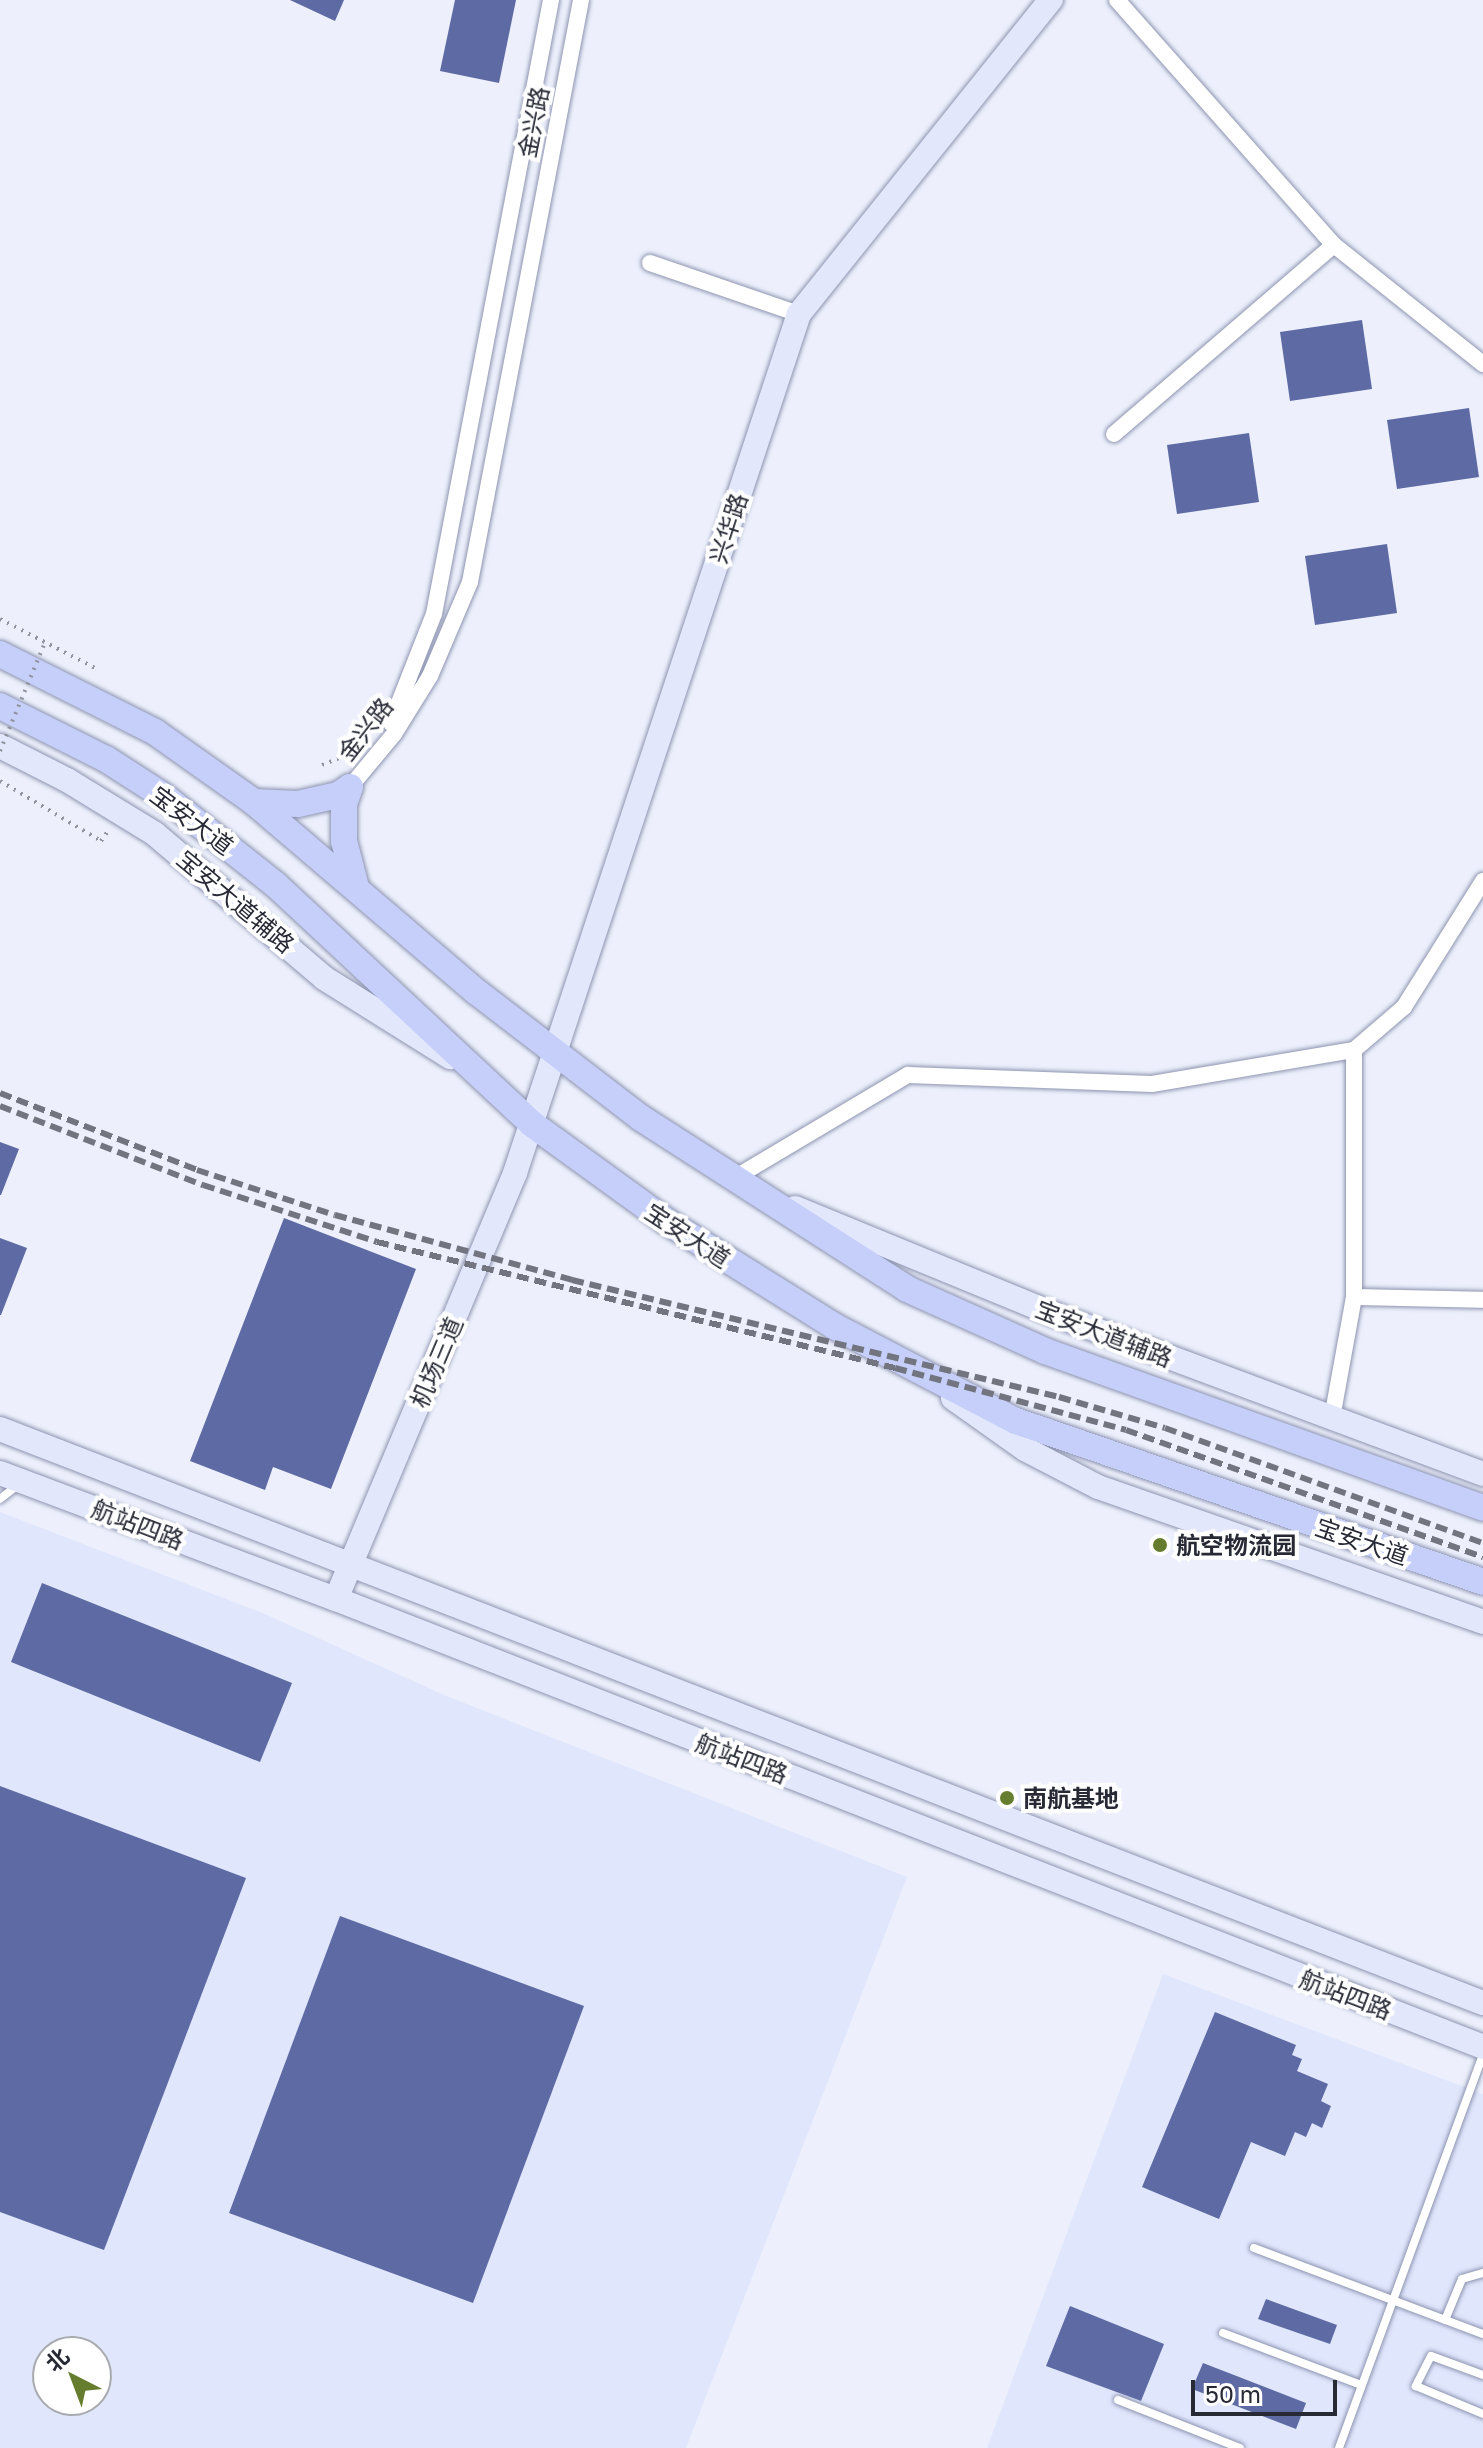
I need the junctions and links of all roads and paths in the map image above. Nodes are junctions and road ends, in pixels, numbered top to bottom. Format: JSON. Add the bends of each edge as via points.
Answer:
{"nodes":[{"id":1,"x":551,"y":0,"type":"edge"},
{"id":2,"x":581,"y":0,"type":"edge"},
{"id":3,"x":1051,"y":0,"type":"edge"},
{"id":4,"x":1117,"y":0,"type":"edge"},
{"id":5,"x":1334,"y":245,"type":"junction"},
{"id":6,"x":650,"y":263,"type":"dead end"},
{"id":7,"x":799,"y":314,"type":"junction"},
{"id":8,"x":1483,"y":364,"type":"edge"},
{"id":9,"x":1114,"y":434,"type":"dead end"},
{"id":10,"x":0,"y":619,"type":"edge"},
{"id":11,"x":46,"y":640,"type":"junction"},
{"id":12,"x":0,"y":654,"type":"edge"},
{"id":13,"x":94,"y":666,"type":"dead end"},
{"id":14,"x":0,"y":706,"type":"edge"},
{"id":15,"x":0,"y":748,"type":"edge"},
{"id":16,"x":0,"y":781,"type":"edge"},
{"id":17,"x":350,"y":787,"type":"junction"},
{"id":18,"x":254,"y":802,"type":"junction"},
{"id":19,"x":108,"y":831,"type":"dead end"},
{"id":20,"x":1483,"y":881,"type":"edge"},
{"id":21,"x":356,"y":887,"type":"junction"},
{"id":22,"x":1354,"y":1050,"type":"junction"},
{"id":23,"x":555,"y":1052,"type":"junction"},
{"id":24,"x":466,"y":1067,"type":"junction"},
{"id":25,"x":532,"y":1124,"type":"junction"},
{"id":26,"x":731,"y":1180,"type":"junction"},
{"id":27,"x":1354,"y":1297,"type":"junction"},
{"id":28,"x":1483,"y":1300,"type":"edge"},
{"id":29,"x":922,"y":1376,"type":"junction"},
{"id":30,"x":1332,"y":1418,"type":"junction"},
{"id":31,"x":0,"y":1429,"type":"edge"},
{"id":32,"x":1483,"y":1474,"type":"edge"},
{"id":33,"x":11,"y":1477,"type":"edge"},
{"id":34,"x":0,"y":1499,"type":"edge"},
{"id":35,"x":1483,"y":1508,"type":"edge"},
{"id":36,"x":352,"y":1561,"type":"junction"},
{"id":37,"x":1483,"y":1582,"type":"edge"},
{"id":38,"x":336,"y":1599,"type":"junction"},
{"id":39,"x":1483,"y":1622,"type":"edge"},
{"id":40,"x":1483,"y":2003,"type":"edge"},
{"id":41,"x":1483,"y":2047,"type":"edge"},
{"id":42,"x":1483,"y":2055,"type":"edge"},
{"id":43,"x":1254,"y":2248,"type":"dead end"},
{"id":44,"x":1483,"y":2273,"type":"edge"},
{"id":45,"x":1391,"y":2300,"type":"junction"},
{"id":46,"x":1445,"y":2320,"type":"junction"},
{"id":47,"x":1223,"y":2333,"type":"dead end"},
{"id":48,"x":1483,"y":2334,"type":"edge"},
{"id":49,"x":1483,"y":2375,"type":"edge"},
{"id":50,"x":1361,"y":2385,"type":"junction"},
{"id":51,"x":1118,"y":2400,"type":"dead end"},
{"id":52,"x":1483,"y":2414,"type":"edge"},
{"id":53,"x":1240,"y":2448,"type":"edge"},
{"id":54,"x":1339,"y":2448,"type":"edge"}],
"edges":[{"from":1,"to":17,"type":"street","name":"金兴路","via":[[434,614],[403,698]]},
{"from":2,"to":17,"type":"street","name":"金兴路","via":[[470,582],[430,676],[394,734]]},
{"from":3,"to":7,"type":"street","name":"兴华路"},
{"from":4,"to":5,"type":"street"},
{"from":5,"to":8,"type":"street"},
{"from":5,"to":9,"type":"street"},
{"from":6,"to":7,"type":"street"},
{"from":7,"to":23,"type":"street","name":"兴华路"},
{"from":10,"to":11,"type":"path"},
{"from":11,"to":13,"type":"path"},
{"from":11,"to":15,"type":"path","bridge":true},
{"from":12,"to":18,"type":"main road","name":"宝安大道","via":[[155,732]]},
{"from":14,"to":24,"type":"main road","name":"宝安大道","via":[[106,759],[210,831],[276,885]]},
{"from":15,"to":24,"type":"street","name":"宝安大道辅路","via":[[67,780],[155,834],[324,978]]},
{"from":16,"to":19,"type":"path","via":[[101,841]]},
{"from":17,"to":18,"type":"main road","via":[[298,804]]},
{"from":17,"to":21,"type":"main road","via":[[344,841]]},
{"from":18,"to":21,"type":"main road","name":"宝安大道"},
{"from":20,"to":22,"type":"street","via":[[1404,1007]]},
{"from":21,"to":23,"type":"main road","name":"宝安大道"},
{"from":22,"to":26,"type":"street","via":[[1152,1084],[908,1075]]},
{"from":22,"to":27,"type":"street"},
{"from":23,"to":25,"type":"street","name":"兴华路"},
{"from":23,"to":26,"type":"main road","name":"宝安大道"},
{"from":24,"to":25,"type":"main road","name":"宝安大道"},
{"from":25,"to":29,"type":"main road","name":"宝安大道","via":[[598,1175],[745,1272]]},
{"from":25,"to":36,"type":"street","name":"机场三道"},
{"from":26,"to":30,"type":"street","name":"宝安大道辅路","via":[[940,1270]]},
{"from":26,"to":35,"type":"main road","name":"宝安大道","via":[[907,1289],[975,1323]]},
{"from":27,"to":28,"type":"street"},
{"from":27,"to":30,"type":"street"},
{"from":29,"to":37,"type":"main road","name":"宝安大道","via":[[1016,1421]]},
{"from":29,"to":39,"type":"street","via":[[1025,1449],[1098,1487]]},
{"from":30,"to":32,"type":"street","name":"宝安大道辅路"},
{"from":31,"to":36,"type":"street","name":"航站四路"},
{"from":33,"to":34,"type":"lane"},
{"from":33,"to":38,"type":"street","name":"航站四路"},
{"from":36,"to":38,"type":"street","name":"机场三道"},
{"from":36,"to":40,"type":"street","name":"航站四路"},
{"from":38,"to":41,"type":"street","name":"航站四路"},
{"from":42,"to":45,"type":"lane"},
{"from":43,"to":45,"type":"lane"},
{"from":44,"to":46,"type":"lane","via":[[1462,2279]]},
{"from":45,"to":46,"type":"lane"},
{"from":45,"to":50,"type":"lane"},
{"from":46,"to":48,"type":"lane"},
{"from":47,"to":50,"type":"lane"},
{"from":49,"to":52,"type":"lane","via":[[1431,2356],[1416,2382],[1421,2391]]},
{"from":50,"to":54,"type":"lane"},
{"from":51,"to":53,"type":"lane"}]}
